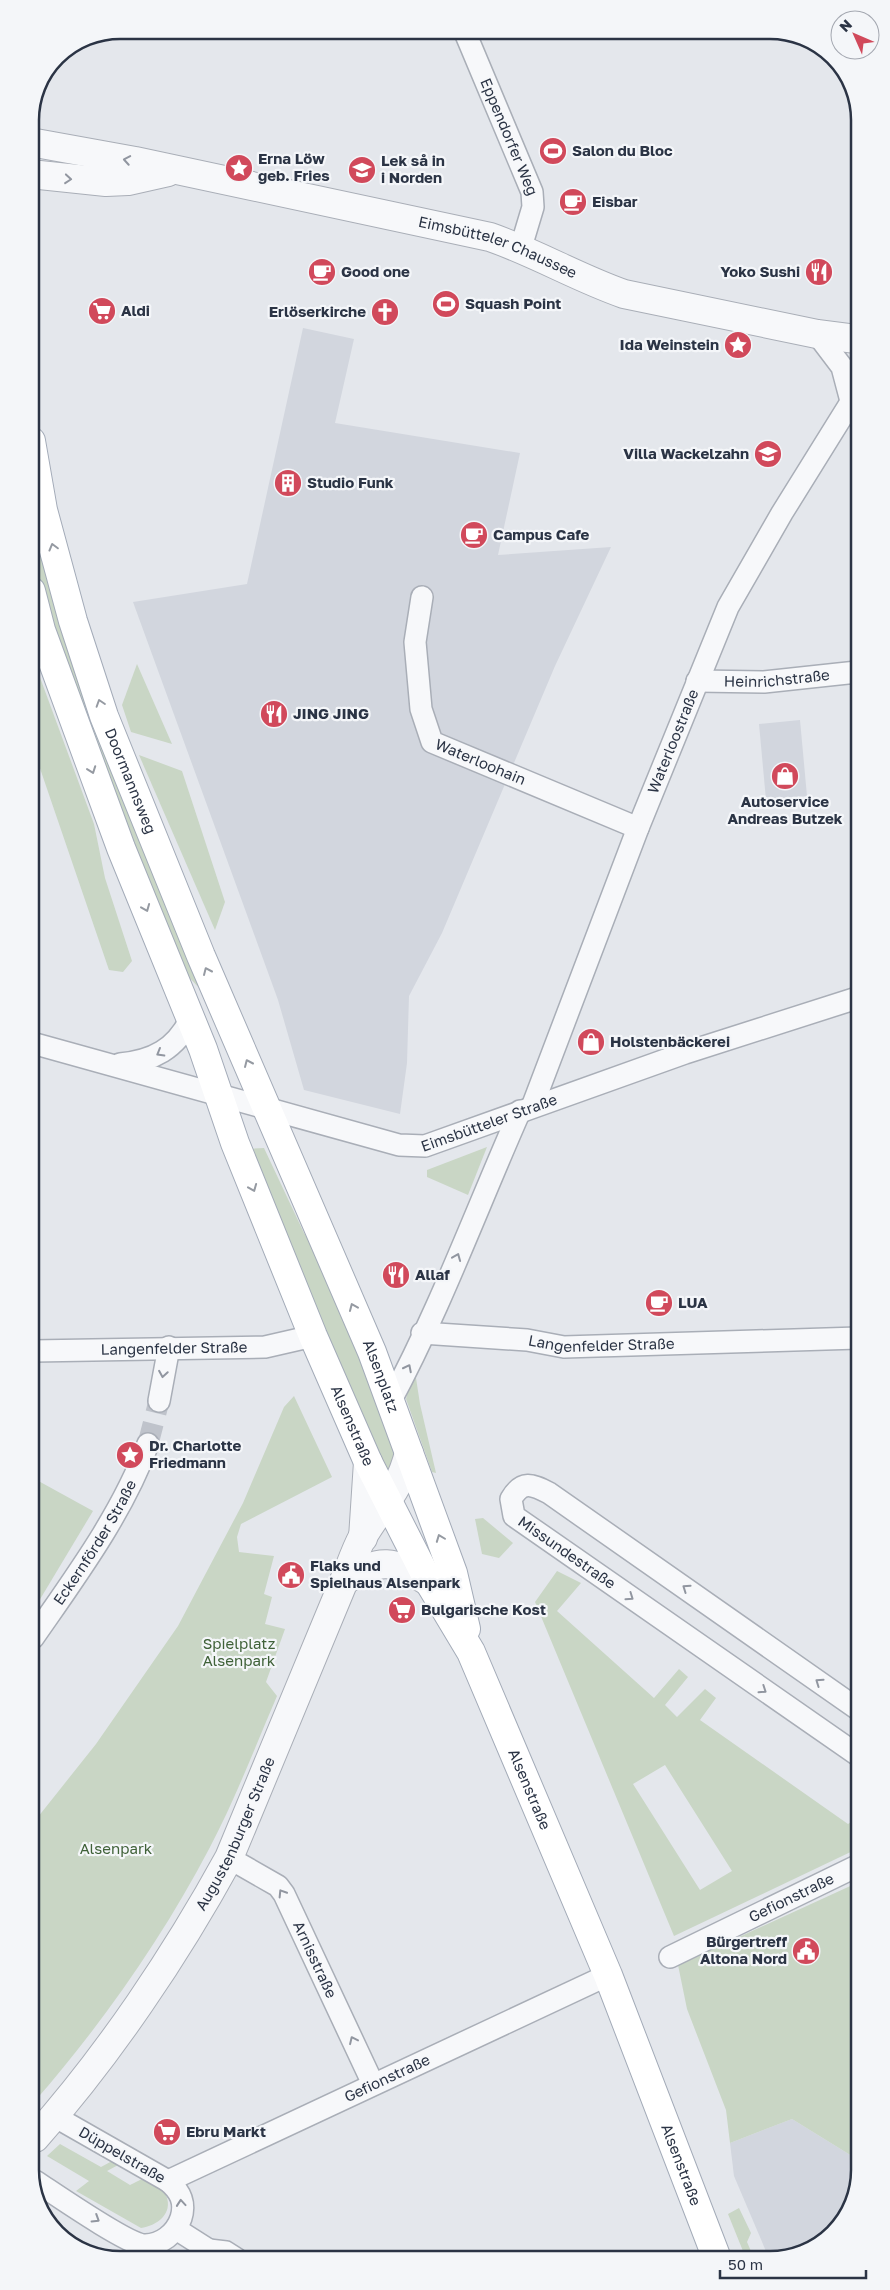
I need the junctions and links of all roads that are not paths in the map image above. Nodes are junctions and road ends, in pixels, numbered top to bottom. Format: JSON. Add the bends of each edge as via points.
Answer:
{"nodes":[{"id":1,"x":468,"y":39,"type":"edge"},
{"id":2,"x":39,"y":144,"type":"edge"},
{"id":3,"x":174,"y":170,"type":"junction"},
{"id":4,"x":39,"y":175,"type":"edge"},
{"id":5,"x":522,"y":247,"type":"junction"},
{"id":6,"x":817,"y":334,"type":"junction"},
{"id":7,"x":851,"y":338,"type":"edge"},
{"id":8,"x":851,"y":390,"type":"edge"},
{"id":9,"x":851,"y":402,"type":"edge"},
{"id":10,"x":39,"y":487,"type":"edge"},
{"id":11,"x":422,"y":598,"type":"dead end"},
{"id":12,"x":39,"y":622,"type":"edge"},
{"id":13,"x":851,"y":673,"type":"edge"},
{"id":14,"x":697,"y":681,"type":"junction"},
{"id":15,"x":638,"y":828,"type":"junction"},
{"id":16,"x":851,"y":1000,"type":"edge"},
{"id":17,"x":191,"y":1018,"type":"junction"},
{"id":18,"x":39,"y":1045,"type":"edge"},
{"id":19,"x":114,"y":1065,"type":"junction"},
{"id":20,"x":219,"y":1094,"type":"junction"},
{"id":21,"x":268,"y":1108,"type":"junction"},
{"id":22,"x":526,"y":1109,"type":"junction"},
{"id":23,"x":422,"y":1333,"type":"junction"},
{"id":24,"x":313,"y":1336,"type":"junction"},
{"id":25,"x":851,"y":1338,"type":"edge"},
{"id":26,"x":169,"y":1347,"type":"junction"},
{"id":27,"x":39,"y":1351,"type":"edge"},
{"id":28,"x":159,"y":1401,"type":"tunnel mouth"},
{"id":29,"x":390,"y":1402,"type":"junction"},
{"id":30,"x":148,"y":1444,"type":"tunnel mouth"},
{"id":31,"x":409,"y":1453,"type":"junction"},
{"id":32,"x":368,"y":1462,"type":"junction"},
{"id":33,"x":388,"y":1502,"type":"junction"},
{"id":34,"x":362,"y":1538,"type":"junction"},
{"id":35,"x":344,"y":1581,"type":"junction"},
{"id":36,"x":429,"y":1582,"type":"junction"},
{"id":37,"x":39,"y":1630,"type":"edge"},
{"id":38,"x":471,"y":1652,"type":"junction"},
{"id":39,"x":851,"y":1704,"type":"edge"},
{"id":40,"x":851,"y":1750,"type":"edge"},
{"id":41,"x":230,"y":1858,"type":"junction"},
{"id":42,"x":851,"y":1869,"type":"edge"},
{"id":43,"x":670,"y":1957,"type":"dead end"},
{"id":44,"x":608,"y":1975,"type":"junction"},
{"id":45,"x":373,"y":2084,"type":"junction"},
{"id":46,"x":54,"y":2116,"type":"junction"},
{"id":47,"x":39,"y":2132,"type":"edge"},
{"id":48,"x":168,"y":2181,"type":"junction"},
{"id":49,"x":40,"y":2184,"type":"edge"},
{"id":50,"x":176,"y":2229,"type":"junction"},
{"id":51,"x":139,"y":2251,"type":"edge"},
{"id":52,"x":142,"y":2251,"type":"edge"},
{"id":53,"x":206,"y":2251,"type":"edge"},
{"id":54,"x":714,"y":2251,"type":"edge"}],
"edges":[{"from":1,"to":5,"type":"street","name":"Eppendorfer Weg","via":[[532,192],[533,207]]},
{"from":3,"to":2,"type":"street","name":"Eimsbütteler Chaussee","one_way":true},
{"from":4,"to":3,"type":"street","name":"Eimsbütteler Chaussee","one_way":true,"via":[[106,182],[128,181]]},
{"from":3,"to":5,"type":"street","name":"Eimsbütteler Chaussee","via":[[490,236]]},
{"from":5,"to":6,"type":"street","name":"Eimsbütteler Chaussee","via":[[624,294]]},
{"from":6,"to":7,"type":"street","name":"Eimsbütteler Chaussee"},
{"from":6,"to":8,"type":"street","via":[[842,367]]},
{"from":9,"to":14,"type":"street","name":"Waterloostraße","via":[[728,608]]},
{"from":21,"to":10,"type":"main road","name":"Doormannsweg","one_way":true,"via":[[165,871],[104,716],[73,621]]},
{"from":11,"to":15,"type":"street","name":"Waterloohain","via":[[414,642],[421,709],[432,742]]},
{"from":12,"to":17,"type":"main road","name":"Doormannsweg","one_way":true,"via":[[117,839]]},
{"from":13,"to":14,"type":"street","name":"Heinrichstraße","via":[[764,682]]},
{"from":14,"to":15,"type":"street","name":"Waterloostraße"},
{"from":15,"to":22,"type":"street","name":"Waterloostraße"},
{"from":16,"to":22,"type":"street","name":"Eimsbütteler Straße"},
{"from":17,"to":19,"type":"street","name":"Eimsbütteler Straße","one_way":true,"via":[[182,1035],[159,1055],[140,1062]]},
{"from":17,"to":20,"type":"main road","name":"Doormannsweg"},
{"from":18,"to":19,"type":"street","name":"Eimsbütteler Straße"},
{"from":19,"to":20,"type":"street","name":"Eimsbütteler Straße"},
{"from":20,"to":21,"type":"street","name":"Eimsbütteler Straße"},
{"from":20,"to":24,"type":"main road","one_way":true,"via":[[234,1143]]},
{"from":21,"to":22,"type":"street","name":"Eimsbütteler Straße","via":[[398,1145],[425,1146]]},
{"from":29,"to":21,"type":"main road","name":"Alsenplatz","one_way":true,"via":[[372,1352]]},
{"from":23,"to":22,"type":"street","one_way":true},
{"from":23,"to":25,"type":"street","name":"Langenfelder Straße","via":[[528,1340],[564,1347]]},
{"from":29,"to":23,"type":"street","one_way":true},
{"from":24,"to":26,"type":"street","name":"Langenfelder Straße","via":[[265,1348]]},
{"from":24,"to":32,"type":"main road","name":"Alsenstraße"},
{"from":26,"to":27,"type":"street","name":"Langenfelder Straße"},
{"from":26,"to":28,"type":"street","one_way":true},
{"from":29,"to":31,"type":"main road","name":"Alsenplatz"},
{"from":30,"to":37,"type":"street","name":"Eckernförder Straße","via":[[136,1478]]},
{"from":31,"to":33,"type":"street","name":"Augustenburger Straße","via":[[404,1473]]},
{"from":38,"to":31,"type":"main road","name":"Alsenplatz","one_way":true,"via":[[453,1573]]},
{"from":32,"to":33,"type":"main road","name":"Alsenstraße"},
{"from":32,"to":34,"type":"street"},
{"from":33,"to":34,"type":"street","name":"Augustenburger Straße"},
{"from":33,"to":36,"type":"main road","name":"Alsenstraße"},
{"from":34,"to":35,"type":"street","name":"Augustenburger Straße"},
{"from":35,"to":36,"type":"street","via":[[361,1569],[384,1562],[404,1566]]},
{"from":35,"to":41,"type":"street","name":"Augustenburger Straße"},
{"from":36,"to":38,"type":"main road","name":"Alsenstraße"},
{"from":38,"to":44,"type":"main road","name":"Alsenstraße"},
{"from":39,"to":40,"type":"street","name":"Missundestraße","one_way":true,"via":[[549,1492],[527,1485],[518,1488],[514,1494],[511,1499],[514,1516]]},
{"from":45,"to":41,"type":"street","name":"Arnisstraße","one_way":true,"via":[[284,1894],[278,1886]]},
{"from":41,"to":46,"type":"street","name":"Augustenburger Straße","via":[[140,2002]]},
{"from":42,"to":43,"type":"street","name":"Gefionstraße"},
{"from":44,"to":45,"type":"street","name":"Gefionstraße"},
{"from":44,"to":54,"type":"main road","name":"Alsenstraße"},
{"from":45,"to":48,"type":"street","name":"Gefionstraße"},
{"from":46,"to":47,"type":"street","name":"Augustenburger Straße"},
{"from":46,"to":48,"type":"street","name":"Düppelstraße"},
{"from":50,"to":48,"type":"street","name":"Düppelstraße","one_way":true,"via":[[183,2205],[181,2195]]},
{"from":49,"to":51,"type":"street","one_way":true,"via":[[126,2238]]},
{"from":50,"to":52,"type":"street"},
{"from":50,"to":53,"type":"street"}]}
